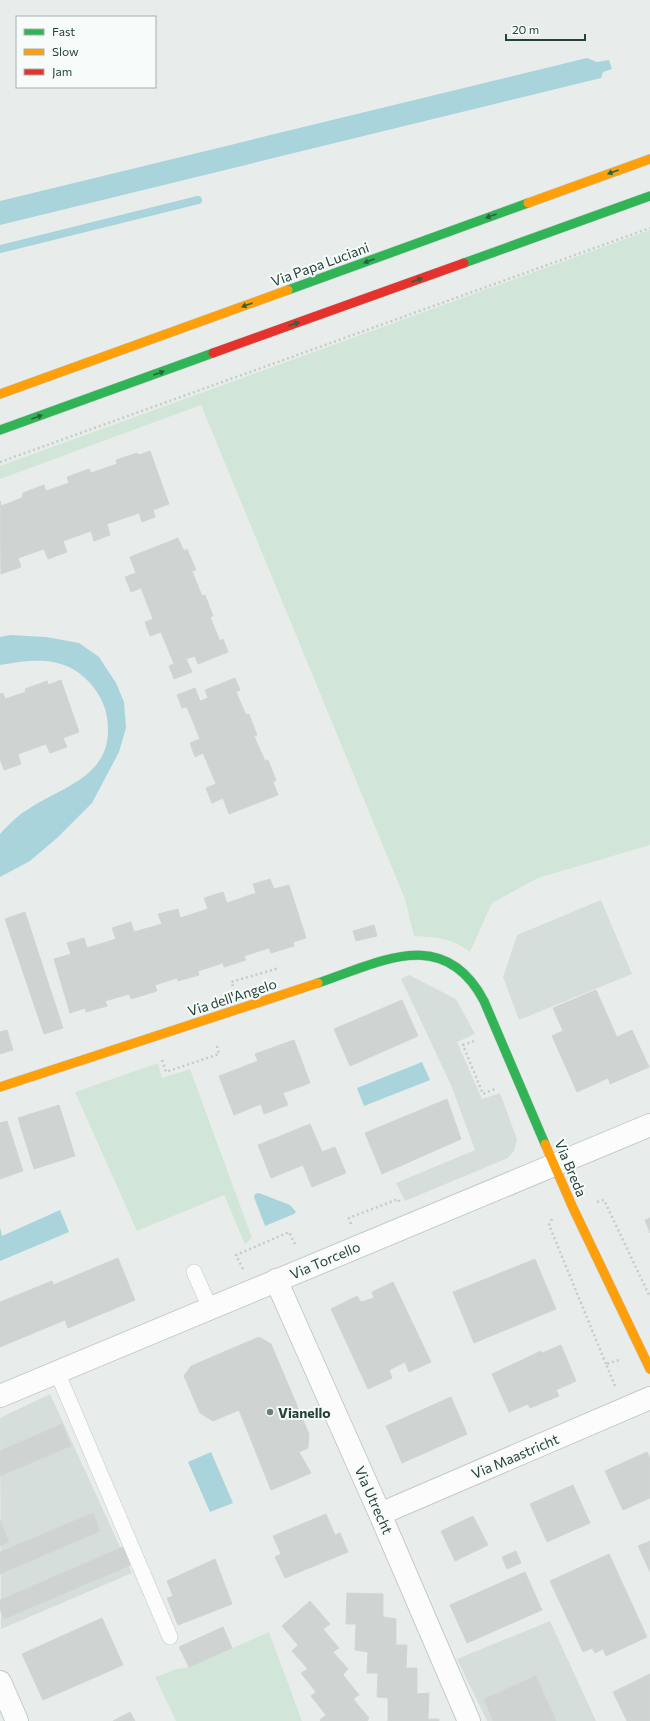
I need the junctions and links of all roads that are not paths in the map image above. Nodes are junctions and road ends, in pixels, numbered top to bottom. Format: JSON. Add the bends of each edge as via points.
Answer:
{"nodes":[{"id":1,"x":650,"y":159,"type":"edge"},
{"id":2,"x":650,"y":196,"type":"edge"},
{"id":3,"x":0,"y":394,"type":"edge"},
{"id":4,"x":0,"y":430,"type":"edge"},
{"id":5,"x":470,"y":977,"type":"joint"},
{"id":6,"x":0,"y":1087,"type":"edge"},
{"id":7,"x":650,"y":1125,"type":"edge"},
{"id":8,"x":555,"y":1165,"type":"junction"},
{"id":9,"x":194,"y":1272,"type":"dead end"},
{"id":10,"x":276,"y":1280,"type":"junction"},
{"id":11,"x":210,"y":1308,"type":"junction"},
{"id":12,"x":650,"y":1369,"type":"edge"},
{"id":13,"x":57,"y":1372,"type":"junction"},
{"id":14,"x":0,"y":1396,"type":"edge"},
{"id":15,"x":650,"y":1398,"type":"edge"},
{"id":16,"x":380,"y":1514,"type":"junction"},
{"id":17,"x":170,"y":1637,"type":"dead end"},
{"id":18,"x":0,"y":1682,"type":"edge"},
{"id":19,"x":17,"y":1721,"type":"edge"},
{"id":20,"x":469,"y":1721,"type":"edge"}],
"edges":[{"from":1,"to":3,"type":"main road","name":"Via Papa Luciani","one_way":true},
{"from":4,"to":2,"type":"main road","one_way":true},
{"from":5,"to":6,"type":"main road","name":"Via dell'Angelo","via":[[445,961],[420,955],[407,955]]},
{"from":5,"to":8,"type":"main road","name":"Via Breda","via":[[484,1001]]},
{"from":7,"to":8,"type":"street","name":"Via Torcello"},
{"from":8,"to":10,"type":"street","name":"Via Torcello"},
{"from":8,"to":12,"type":"main road","name":"Via Breda"},
{"from":9,"to":11,"type":"lane"},
{"from":10,"to":11,"type":"street","name":"Via Torcello"},
{"from":10,"to":16,"type":"street","name":"Via Utrecht"},
{"from":11,"to":13,"type":"street","name":"Via Torcello"},
{"from":13,"to":14,"type":"street","name":"Via Torcello"},
{"from":13,"to":17,"type":"lane"},
{"from":15,"to":16,"type":"street","name":"Via Maastricht"},
{"from":16,"to":20,"type":"street","name":"Via Utrecht"},
{"from":18,"to":19,"type":"street"}]}
